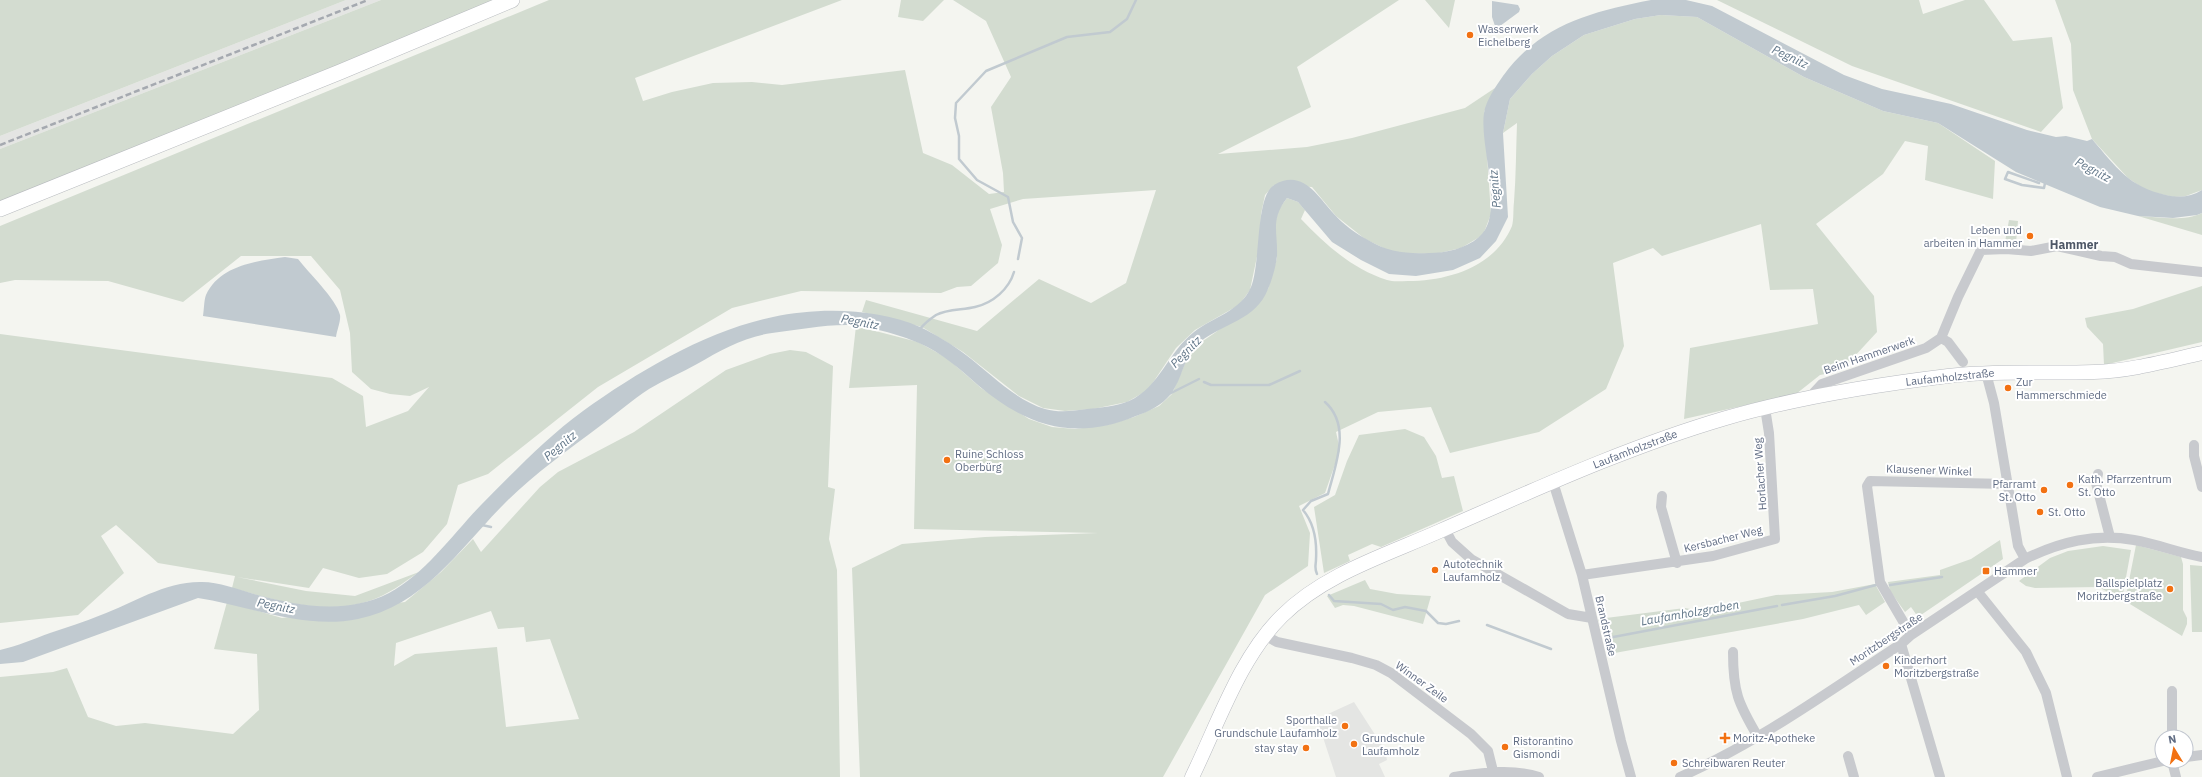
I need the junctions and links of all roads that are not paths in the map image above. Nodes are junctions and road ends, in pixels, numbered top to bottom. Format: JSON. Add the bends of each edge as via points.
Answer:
{"nodes":[{"id":1,"x":512,"y":0,"type":"edge"},
{"id":2,"x":0,"y":209,"type":"edge"},
{"id":3,"x":2202,"y":272,"type":"edge"},
{"id":4,"x":1941,"y":338,"type":"junction"},
{"id":5,"x":2202,"y":353,"type":"edge"},
{"id":6,"x":1963,"y":362,"type":"dead end"},
{"id":7,"x":1986,"y":373,"type":"junction"},
{"id":8,"x":1808,"y":398,"type":"junction"},
{"id":9,"x":1765,"y":408,"type":"junction"},
{"id":10,"x":2194,"y":445,"type":"dead end"},
{"id":11,"x":2098,"y":474,"type":"dead end"},
{"id":12,"x":1553,"y":482,"type":"junction"},
{"id":13,"x":2007,"y":484,"type":"junction"},
{"id":14,"x":2202,"y":487,"type":"edge"},
{"id":15,"x":1662,"y":496,"type":"dead end"},
{"id":16,"x":1445,"y":529,"type":"junction"},
{"id":17,"x":2110,"y":537,"type":"junction"},
{"id":18,"x":1776,"y":539,"type":"joint"},
{"id":19,"x":2202,"y":557,"type":"edge"},
{"id":20,"x":2025,"y":559,"type":"junction"},
{"id":21,"x":1677,"y":563,"type":"junction"},
{"id":22,"x":1582,"y":574,"type":"junction"},
{"id":23,"x":1978,"y":592,"type":"junction"},
{"id":24,"x":1592,"y":618,"type":"junction"},
{"id":25,"x":1264,"y":635,"type":"junction"},
{"id":26,"x":1911,"y":635,"type":"junction"},
{"id":27,"x":1901,"y":644,"type":"junction"},
{"id":28,"x":1733,"y":652,"type":"dead end"},
{"id":29,"x":2172,"y":691,"type":"dead end"},
{"id":30,"x":2172,"y":729,"type":"edge"},
{"id":31,"x":1758,"y":737,"type":"junction"},
{"id":32,"x":1848,"y":756,"type":"dead end"},
{"id":33,"x":2154,"y":763,"type":"edge"},
{"id":34,"x":1493,"y":771,"type":"junction"},
{"id":35,"x":1192,"y":777,"type":"edge"},
{"id":36,"x":1454,"y":777,"type":"edge"},
{"id":37,"x":1539,"y":777,"type":"edge"},
{"id":38,"x":1631,"y":777,"type":"edge"},
{"id":39,"x":1680,"y":777,"type":"edge"},
{"id":40,"x":1854,"y":777,"type":"edge"},
{"id":41,"x":1940,"y":777,"type":"edge"},
{"id":42,"x":2067,"y":777,"type":"edge"},
{"id":43,"x":2097,"y":777,"type":"edge"}],
"edges":[{"from":1,"to":2,"type":"main road"},
{"from":3,"to":4,"type":"street","via":[[2131,264],[2115,257],[2057,246],[2031,251],[2006,248],[1981,250]]},
{"from":4,"to":6,"type":"street","via":[[1948,342]]},
{"from":4,"to":8,"type":"street","name":"Beim Hammerwerk","via":[[1926,348],[1822,384]]},
{"from":5,"to":7,"type":"main road","name":"Laufamholzstraße","via":[[2107,371]]},
{"from":7,"to":8,"type":"main road","name":"Laufamholzstraße","via":[[1909,381]]},
{"from":7,"to":13,"type":"street","via":[[1994,403]]},
{"from":8,"to":9,"type":"main road","name":"Laufamholzstraße"},
{"from":9,"to":12,"type":"main road","name":"Laufamholzstraße","via":[[1678,433]]},
{"from":9,"to":18,"type":"street","name":"Horlacher Weg"},
{"from":10,"to":14,"type":"street","via":[[2194,456]]},
{"from":11,"to":17,"type":"street","via":[[2096,483]]},
{"from":12,"to":16,"type":"main road","name":"Laufamholzstraße"},
{"from":12,"to":22,"type":"street","name":"Brandstraße"},
{"from":13,"to":20,"type":"street","via":[[2018,546]]},
{"from":13,"to":26,"type":"street","name":"Klausener Winkel","via":[[1870,481],[1867,486],[1880,582]]},
{"from":15,"to":21,"type":"street","name":"Kersbacher Weg","via":[[1661,507]]},
{"from":16,"to":24,"type":"street","via":[[1452,542],[1471,559],[1568,614]]},
{"from":16,"to":25,"type":"main road","name":"Laufamholzstraße","via":[[1320,586],[1292,606]]},
{"from":17,"to":19,"type":"street","name":"Moritzbergstraße","via":[[2135,540]]},
{"from":17,"to":20,"type":"street","name":"Moritzbergstraße","via":[[2062,543]]},
{"from":18,"to":21,"type":"street","name":"Kersbacher Weg"},
{"from":20,"to":23,"type":"street","name":"Moritzbergstraße"},
{"from":21,"to":22,"type":"street","name":"Kersbacher Weg"},
{"from":22,"to":24,"type":"street","name":"Brandstraße"},
{"from":23,"to":26,"type":"street","name":"Moritzbergstraße"},
{"from":23,"to":42,"type":"street","via":[[2026,652],[2046,693]]},
{"from":24,"to":38,"type":"street","name":"Brandstraße","via":[[1620,741]]},
{"from":25,"to":34,"type":"street","name":"Winner Zeile","via":[[1277,642],[1364,661],[1391,673],[1467,730],[1484,746],[1493,763]]},
{"from":25,"to":35,"type":"main road","name":"Laufamholzstraße","via":[[1242,670]]},
{"from":26,"to":27,"type":"street","name":"Moritzbergstraße"},
{"from":27,"to":31,"type":"street","name":"Moritzbergstraße"},
{"from":27,"to":41,"type":"street"},
{"from":28,"to":31,"type":"street","via":[[1736,698]]},
{"from":29,"to":30,"type":"street"},
{"from":31,"to":39,"type":"street","name":"Moritzbergstraße"},
{"from":32,"to":40,"type":"street"},
{"from":33,"to":43,"type":"street"},
{"from":34,"to":36,"type":"street"},
{"from":34,"to":37,"type":"street"}]}
